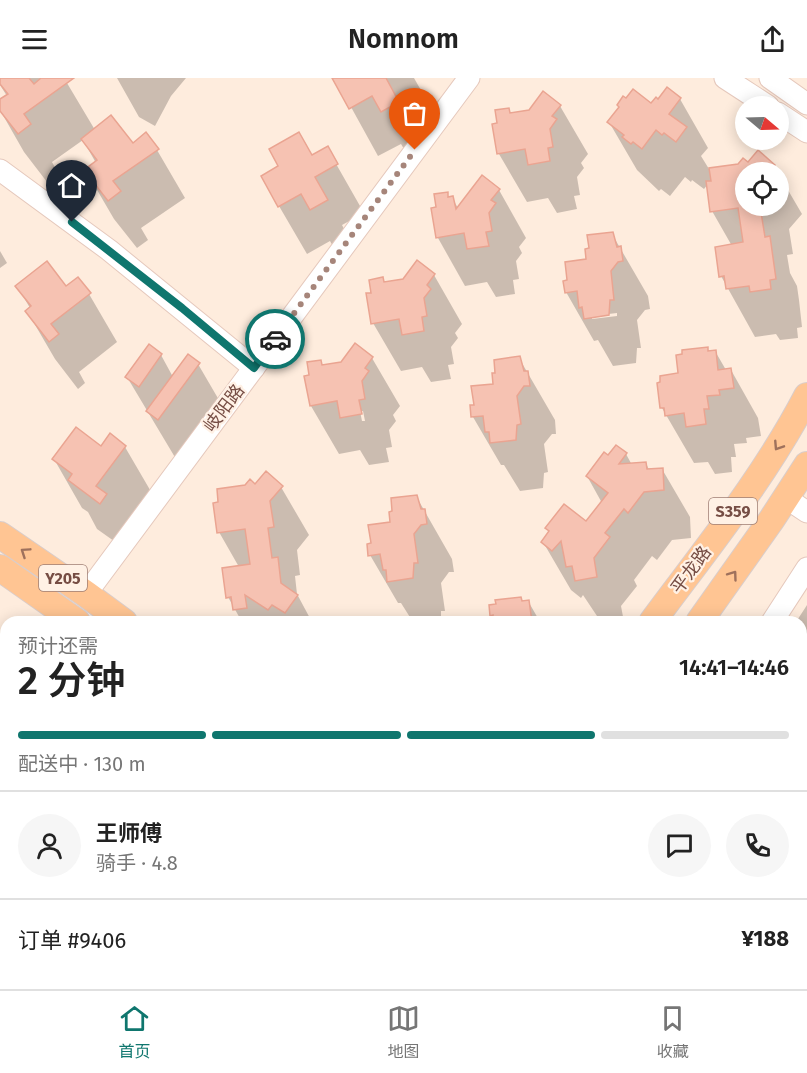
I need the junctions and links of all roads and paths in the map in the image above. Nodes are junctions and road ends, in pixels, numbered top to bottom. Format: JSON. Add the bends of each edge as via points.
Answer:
{"nodes":[{"id":1,"x":469,"y":78,"type":"edge"},
{"id":2,"x":725,"y":78,"type":"edge"},
{"id":3,"x":770,"y":78,"type":"edge"},
{"id":4,"x":753,"y":96,"type":"edge"},
{"id":5,"x":807,"y":104,"type":"edge"},
{"id":6,"x":789,"y":120,"type":"edge"},
{"id":7,"x":807,"y":132,"type":"edge"},
{"id":8,"x":0,"y":170,"type":"edge"},
{"id":9,"x":254,"y":368,"type":"junction"},
{"id":10,"x":807,"y":396,"type":"edge"},
{"id":11,"x":807,"y":465,"type":"edge"},
{"id":12,"x":797,"y":505,"type":"edge"},
{"id":13,"x":0,"y":535,"type":"edge"},
{"id":14,"x":0,"y":568,"type":"edge"},
{"id":15,"x":807,"y":568,"type":"edge"},
{"id":16,"x":86,"y":594,"type":"junction"},
{"id":17,"x":68,"y":616,"type":"edge"},
{"id":18,"x":116,"y":616,"type":"edge"},
{"id":19,"x":656,"y":616,"type":"edge"},
{"id":20,"x":704,"y":616,"type":"edge"},
{"id":21,"x":776,"y":616,"type":"edge"}],
"edges":[{"from":1,"to":9,"type":"street","name":"岐阳路"},
{"from":2,"to":4,"type":"street"},
{"from":3,"to":5,"type":"street"},
{"from":6,"to":7,"type":"street"},
{"from":8,"to":9,"type":"street","via":[[109,250]]},
{"from":9,"to":16,"type":"street","name":"岐阳路"},
{"from":10,"to":19,"type":"main road","name":"平龙路","number":"S359","one_way":true,"via":[[751,487]]},
{"from":11,"to":12,"type":"main road","name":"平龙路","number":"S359"},
{"from":20,"to":12,"type":"main road","name":"平龙路","number":"S359","one_way":true},
{"from":16,"to":13,"type":"main road","number":"Y205","one_way":true},
{"from":14,"to":17,"type":"main road","number":"Y205"},
{"from":15,"to":21,"type":"street"},
{"from":16,"to":18,"type":"main road","number":"Y205"}]}
